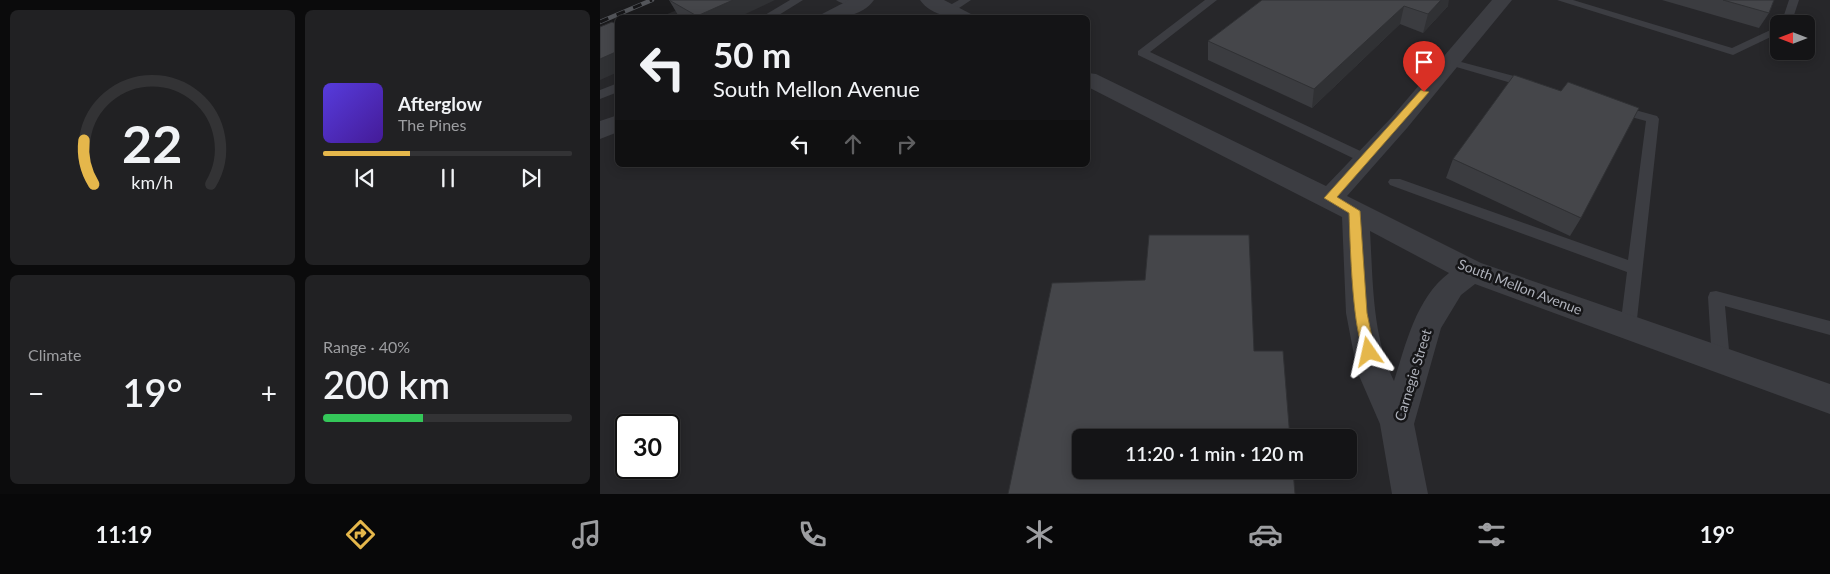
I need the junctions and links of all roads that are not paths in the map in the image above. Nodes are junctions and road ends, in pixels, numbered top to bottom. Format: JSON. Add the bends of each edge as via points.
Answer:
{"nodes":[{"id":1,"x":798,"y":0,"type":"edge"},
{"id":2,"x":841,"y":0,"type":"edge"},
{"id":3,"x":930,"y":0,"type":"edge"},
{"id":4,"x":966,"y":0,"type":"edge"},
{"id":5,"x":1212,"y":0,"type":"edge"},
{"id":6,"x":1502,"y":0,"type":"edge"},
{"id":7,"x":1562,"y":0,"type":"edge"},
{"id":8,"x":1794,"y":0,"type":"edge"},
{"id":9,"x":862,"y":1,"type":"edge"},
{"id":10,"x":957,"y":14,"type":"edge"},
{"id":11,"x":770,"y":15,"type":"edge"},
{"id":12,"x":835,"y":15,"type":"edge"},
{"id":13,"x":1789,"y":15,"type":"edge"},
{"id":14,"x":1770,"y":34,"type":"edge"},
{"id":15,"x":1450,"y":62,"type":"junction"},
{"id":16,"x":1090,"y":80,"type":"edge"},
{"id":17,"x":615,"y":88,"type":"edge"},
{"id":18,"x":1542,"y":88,"type":"edge"},
{"id":19,"x":600,"y":95,"type":"edge"},
{"id":20,"x":1607,"y":106,"type":"edge"},
{"id":21,"x":615,"y":124,"type":"edge"},
{"id":22,"x":600,"y":131,"type":"edge"},
{"id":23,"x":1366,"y":159,"type":"junction"},
{"id":24,"x":1395,"y":182,"type":"dead end"},
{"id":25,"x":1342,"y":205,"type":"junction"},
{"id":26,"x":1635,"y":269,"type":"junction"},
{"id":27,"x":1471,"y":271,"type":"junction"},
{"id":28,"x":1628,"y":328,"type":"junction"},
{"id":29,"x":1830,"y":328,"type":"edge"},
{"id":30,"x":1721,"y":361,"type":"junction"},
{"id":31,"x":1830,"y":399,"type":"edge"},
{"id":32,"x":1397,"y":424,"type":"junction"},
{"id":33,"x":1410,"y":494,"type":"edge"}],
"edges":[{"from":1,"to":11,"type":"lane"},
{"from":2,"to":9,"type":"lane"},
{"from":3,"to":10,"type":"street"},
{"from":4,"to":10,"type":"lane"},
{"from":5,"to":23,"type":"lane","via":[[1142,53]]},
{"from":6,"to":15,"type":"street"},
{"from":7,"to":14,"type":"lane","via":[[1733,52]]},
{"from":8,"to":13,"type":"lane"},
{"from":9,"to":12,"type":"street"},
{"from":15,"to":18,"type":"lane"},
{"from":15,"to":23,"type":"street"},
{"from":16,"to":25,"type":"street","name":"South Mellon Avenue"},
{"from":17,"to":19,"type":"lane"},
{"from":20,"to":26,"type":"lane","via":[[1653,119]]},
{"from":21,"to":22,"type":"street"},
{"from":23,"to":25,"type":"street"},
{"from":24,"to":26,"type":"lane"},
{"from":25,"to":27,"type":"street","name":"South Mellon Avenue"},
{"from":25,"to":32,"type":"street","via":[[1355,241],[1363,323],[1373,371]]},
{"from":26,"to":28,"type":"lane"},
{"from":27,"to":28,"type":"street","name":"South Mellon Avenue"},
{"from":27,"to":32,"type":"street","name":"Carnegie Street","via":[[1451,287],[1427,325]]},
{"from":28,"to":30,"type":"street","name":"South Mellon Avenue"},
{"from":29,"to":30,"type":"lane","via":[[1716,297]]},
{"from":30,"to":31,"type":"street","name":"South Mellon Avenue"},
{"from":32,"to":33,"type":"street","name":"Carnegie Street"}]}
